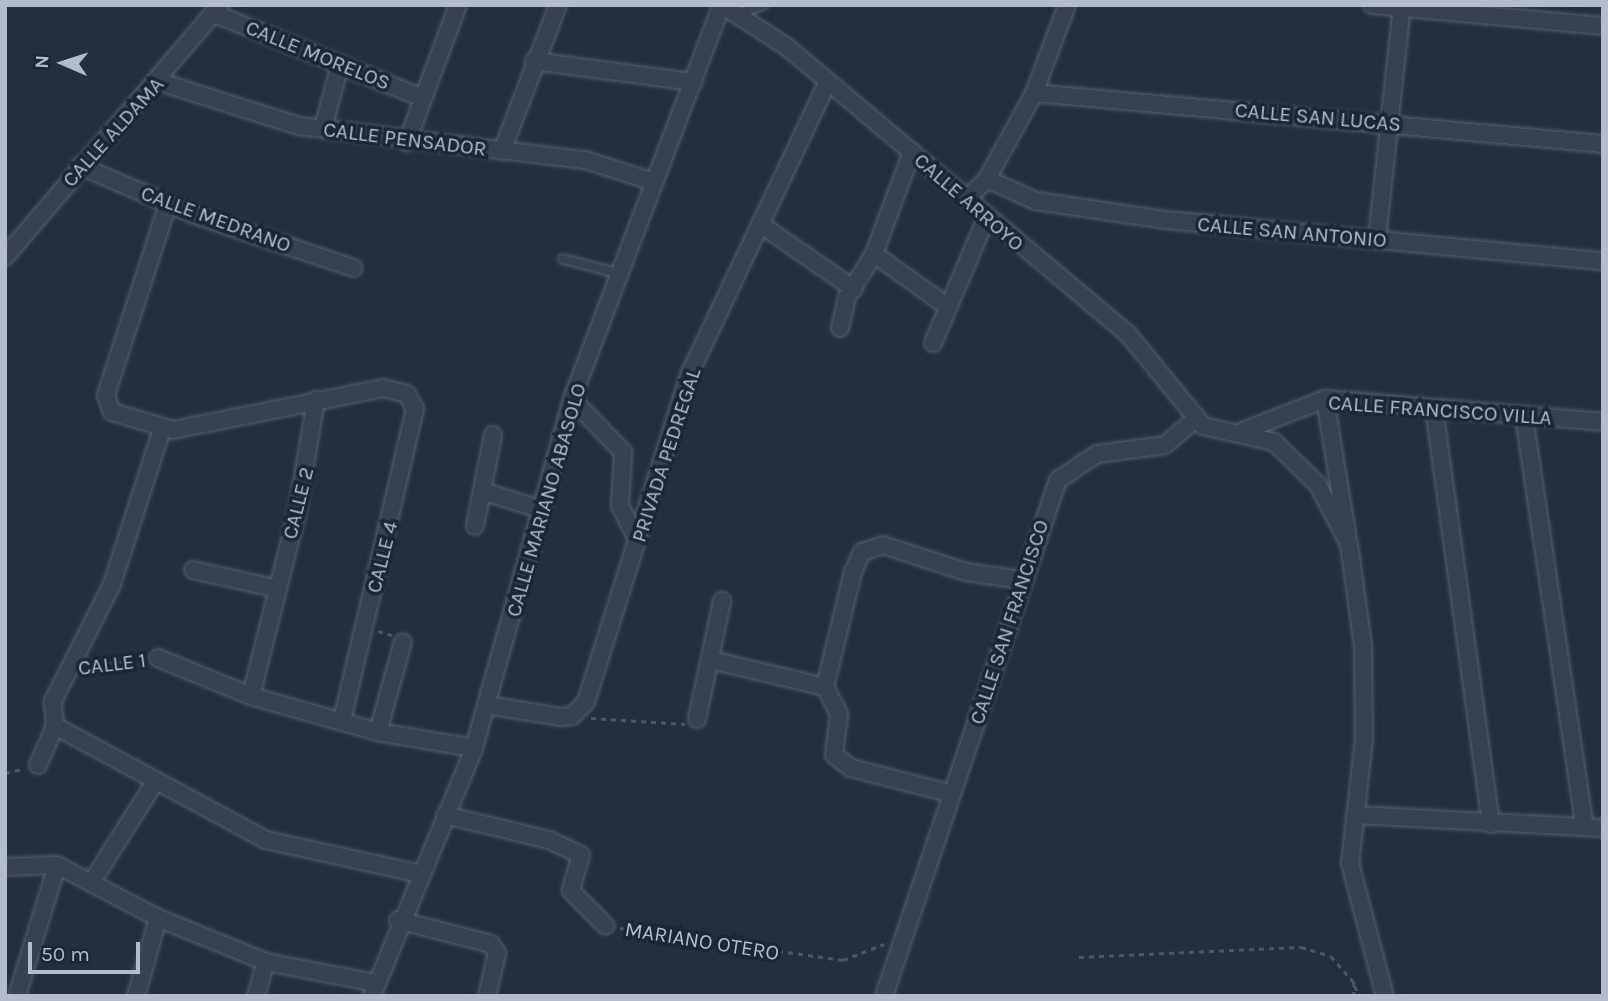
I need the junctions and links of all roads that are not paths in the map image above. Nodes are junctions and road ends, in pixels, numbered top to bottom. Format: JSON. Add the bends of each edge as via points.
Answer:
{"nodes":[{"id":1,"x":458,"y":5,"type":"edge"},
{"id":2,"x":558,"y":5,"type":"edge"},
{"id":3,"x":722,"y":5,"type":"edge"},
{"id":4,"x":763,"y":5,"type":"edge"},
{"id":5,"x":1067,"y":5,"type":"edge"},
{"id":6,"x":1372,"y":5,"type":"edge"},
{"id":7,"x":1402,"y":6,"type":"edge"},
{"id":8,"x":217,"y":9,"type":"edge"},
{"id":9,"x":737,"y":14,"type":"junction"},
{"id":10,"x":1603,"y":26,"type":"edge"},
{"id":11,"x":534,"y":61,"type":"junction"},
{"id":12,"x":340,"y":65,"type":"junction"},
{"id":13,"x":160,"y":82,"type":"junction"},
{"id":14,"x":694,"y":82,"type":"junction"},
{"id":15,"x":827,"y":83,"type":"junction"},
{"id":16,"x":1034,"y":93,"type":"junction"},
{"id":17,"x":422,"y":98,"type":"junction"},
{"id":18,"x":1386,"y":122,"type":"junction"},
{"id":19,"x":323,"y":128,"type":"junction"},
{"id":20,"x":407,"y":142,"type":"junction"},
{"id":21,"x":1603,"y":144,"type":"edge"},
{"id":22,"x":502,"y":150,"type":"junction"},
{"id":23,"x":912,"y":152,"type":"junction"},
{"id":24,"x":80,"y":166,"type":"junction"},
{"id":25,"x":987,"y":179,"type":"junction"},
{"id":26,"x":654,"y":182,"type":"junction"},
{"id":27,"x":968,"y":198,"type":"junction"},
{"id":28,"x":168,"y":204,"type":"junction"},
{"id":29,"x":986,"y":219,"type":"junction"},
{"id":30,"x":760,"y":224,"type":"junction"},
{"id":31,"x":1377,"y":239,"type":"junction"},
{"id":32,"x":874,"y":254,"type":"junction"},
{"id":33,"x":5,"y":257,"type":"edge"},
{"id":34,"x":563,"y":258,"type":"dead end"},
{"id":35,"x":1603,"y":261,"type":"edge"},
{"id":36,"x":353,"y":268,"type":"dead end"},
{"id":37,"x":620,"y":274,"type":"junction"},
{"id":38,"x":853,"y":289,"type":"junction"},
{"id":39,"x":948,"y":307,"type":"junction"},
{"id":40,"x":840,"y":328,"type":"dead end"},
{"id":41,"x":933,"y":343,"type":"dead end"},
{"id":42,"x":572,"y":399,"type":"junction"},
{"id":43,"x":1325,"y":399,"type":"junction"},
{"id":44,"x":316,"y":400,"type":"junction"},
{"id":45,"x":1434,"y":408,"type":"junction"},
{"id":46,"x":1524,"y":416,"type":"junction"},
{"id":47,"x":1197,"y":418,"type":"junction"},
{"id":48,"x":1603,"y":422,"type":"edge"},
{"id":49,"x":162,"y":429,"type":"junction"},
{"id":50,"x":1241,"y":431,"type":"junction"},
{"id":51,"x":493,"y":435,"type":"dead end"},
{"id":52,"x":482,"y":491,"type":"junction"},
{"id":53,"x":543,"y":510,"type":"junction"},
{"id":54,"x":475,"y":526,"type":"dead end"},
{"id":55,"x":639,"y":541,"type":"junction"},
{"id":56,"x":1349,"y":544,"type":"junction"},
{"id":57,"x":193,"y":570,"type":"dead end"},
{"id":58,"x":1022,"y":580,"type":"junction"},
{"id":59,"x":274,"y":588,"type":"junction"},
{"id":60,"x":722,"y":601,"type":"dead end"},
{"id":61,"x":403,"y":642,"type":"road end"},
{"id":62,"x":158,"y":658,"type":"road end"},
{"id":63,"x":715,"y":661,"type":"junction"},
{"id":64,"x":825,"y":687,"type":"junction"},
{"id":65,"x":251,"y":696,"type":"junction"},
{"id":66,"x":487,"y":705,"type":"junction"},
{"id":67,"x":697,"y":719,"type":"road end"},
{"id":68,"x":342,"y":721,"type":"junction"},
{"id":69,"x":55,"y":726,"type":"junction"},
{"id":70,"x":378,"y":732,"type":"junction"},
{"id":71,"x":474,"y":748,"type":"junction"},
{"id":72,"x":38,"y":765,"type":"road end"},
{"id":73,"x":155,"y":782,"type":"junction"},
{"id":74,"x":949,"y":793,"type":"junction"},
{"id":75,"x":445,"y":815,"type":"junction"},
{"id":76,"x":1354,"y":816,"type":"junction"},
{"id":77,"x":1491,"y":824,"type":"junction"},
{"id":78,"x":1585,"y":828,"type":"junction"},
{"id":79,"x":1603,"y":828,"type":"edge"},
{"id":80,"x":57,"y":865,"type":"junction"},
{"id":81,"x":5,"y":867,"type":"edge"},
{"id":82,"x":420,"y":874,"type":"junction"},
{"id":83,"x":93,"y":880,"type":"junction"},
{"id":84,"x":158,"y":918,"type":"junction"},
{"id":85,"x":398,"y":920,"type":"junction"},
{"id":86,"x":606,"y":926,"type":"road end"},
{"id":87,"x":266,"y":962,"type":"junction"},
{"id":88,"x":374,"y":989,"type":"edge"},
{"id":89,"x":17,"y":996,"type":"edge"},
{"id":90,"x":136,"y":996,"type":"edge"},
{"id":91,"x":256,"y":996,"type":"edge"},
{"id":92,"x":487,"y":996,"type":"edge"},
{"id":93,"x":884,"y":996,"type":"edge"},
{"id":94,"x":1385,"y":996,"type":"edge"}],
"edges":[{"from":1,"to":17,"type":"street"},
{"from":2,"to":11,"type":"street"},
{"from":3,"to":9,"type":"street","name":"CALLE ARROYO"},
{"from":3,"to":14,"type":"street","name":"CALLE MARIANO ABASOLO"},
{"from":4,"to":9,"type":"lane"},
{"from":5,"to":16,"type":"street"},
{"from":6,"to":7,"type":"street"},
{"from":7,"to":10,"type":"street"},
{"from":7,"to":18,"type":"street"},
{"from":8,"to":12,"type":"street","name":"CALLE MORELOS"},
{"from":8,"to":13,"type":"street","name":"CALLE ALDAMA"},
{"from":9,"to":15,"type":"street","name":"CALLE ARROYO"},
{"from":11,"to":14,"type":"street"},
{"from":11,"to":22,"type":"street"},
{"from":12,"to":17,"type":"street","name":"CALLE MORELOS"},
{"from":12,"to":19,"type":"street"},
{"from":13,"to":19,"type":"street","name":"CALLE PENSADOR","via":[[280,121]]},
{"from":13,"to":24,"type":"street","name":"CALLE ALDAMA"},
{"from":14,"to":26,"type":"street","name":"CALLE MARIANO ABASOLO"},
{"from":15,"to":23,"type":"street","name":"CALLE ARROYO"},
{"from":15,"to":30,"type":"street","name":"PRIVADA PEDREGAL"},
{"from":16,"to":18,"type":"street","name":"CALLE SAN LUCAS"},
{"from":16,"to":25,"type":"street"},
{"from":17,"to":20,"type":"street"},
{"from":18,"to":21,"type":"street","name":"CALLE SAN LUCAS"},
{"from":18,"to":31,"type":"street"},
{"from":19,"to":20,"type":"street","name":"CALLE PENSADOR"},
{"from":20,"to":22,"type":"street","name":"CALLE PENSADOR"},
{"from":22,"to":26,"type":"street","name":"CALLE PENSADOR","via":[[585,160]]},
{"from":23,"to":27,"type":"street","name":"CALLE ARROYO"},
{"from":23,"to":32,"type":"street"},
{"from":24,"to":28,"type":"street","name":"CALLE MEDRANO"},
{"from":24,"to":33,"type":"street","name":"CALLE ALDAMA"},
{"from":25,"to":27,"type":"street"},
{"from":25,"to":31,"type":"street","name":"CALLE SAN ANTONIO","via":[[1015,195],[1060,206]]},
{"from":26,"to":37,"type":"street","name":"CALLE MARIANO ABASOLO"},
{"from":27,"to":29,"type":"street","name":"CALLE ARROYO"},
{"from":28,"to":36,"type":"street","name":"CALLE MEDRANO"},
{"from":28,"to":49,"type":"street","via":[[106,395],[112,412]]},
{"from":29,"to":39,"type":"street"},
{"from":29,"to":47,"type":"street","name":"CALLE ARROYO","via":[[1128,334]]},
{"from":30,"to":38,"type":"street"},
{"from":30,"to":55,"type":"street","name":"PRIVADA PEDREGAL","via":[[690,373]]},
{"from":31,"to":35,"type":"street","name":"CALLE SAN ANTONIO"},
{"from":32,"to":38,"type":"street"},
{"from":32,"to":39,"type":"street"},
{"from":34,"to":37,"type":"lane"},
{"from":37,"to":42,"type":"street","name":"CALLE MARIANO ABASOLO"},
{"from":38,"to":40,"type":"street"},
{"from":39,"to":41,"type":"street"},
{"from":42,"to":53,"type":"street","name":"CALLE MARIANO ABASOLO"},
{"from":42,"to":55,"type":"street","via":[[623,452],[620,506]]},
{"from":43,"to":45,"type":"street","name":"CALLE FRANCISCO VILLA"},
{"from":43,"to":50,"type":"street","name":"CALLE FRANCISCO VILLA"},
{"from":43,"to":56,"type":"street"},
{"from":44,"to":49,"type":"street"},
{"from":44,"to":59,"type":"street","name":"CALLE 2","via":[[297,513]]},
{"from":44,"to":68,"type":"street","name":"CALLE 4","via":[[366,388],[407,394],[414,425]]},
{"from":45,"to":46,"type":"street","name":"CALLE FRANCISCO VILLA"},
{"from":45,"to":77,"type":"street"},
{"from":46,"to":48,"type":"street","name":"CALLE FRANCISCO VILLA"},
{"from":46,"to":78,"type":"street"},
{"from":47,"to":50,"type":"street","via":[[1211,429]]},
{"from":47,"to":58,"type":"street","name":"CALLE SAN FRANCISCO","via":[[1166,446],[1097,454],[1069,467],[1051,494]]},
{"from":49,"to":69,"type":"street","name":"CALLE 1","via":[[112,584],[51,707]]},
{"from":50,"to":56,"type":"street","via":[[1274,442],[1297,458]]},
{"from":51,"to":52,"type":"street"},
{"from":52,"to":53,"type":"street"},
{"from":52,"to":54,"type":"street"},
{"from":53,"to":66,"type":"street","name":"CALLE MARIANO ABASOLO"},
{"from":55,"to":66,"type":"street","name":"PRIVADA PEDREGAL","via":[[595,685],[572,716]]},
{"from":56,"to":76,"type":"street","via":[[1365,694]]},
{"from":57,"to":59,"type":"street"},
{"from":58,"to":64,"type":"street","via":[[966,572],[900,548],[870,546],[853,572]]},
{"from":58,"to":74,"type":"street","name":"CALLE SAN FRANCISCO","via":[[1004,650]]},
{"from":59,"to":65,"type":"street","name":"CALLE 2"},
{"from":60,"to":63,"type":"street"},
{"from":61,"to":70,"type":"street"},
{"from":62,"to":65,"type":"street","name":"CALLE 1"},
{"from":63,"to":64,"type":"street"},
{"from":63,"to":67,"type":"street"},
{"from":64,"to":74,"type":"street","via":[[839,714],[831,744],[841,763]]},
{"from":65,"to":68,"type":"street","name":"CALLE 1"},
{"from":66,"to":71,"type":"street","name":"CALLE MARIANO ABASOLO"},
{"from":68,"to":70,"type":"street","name":"CALLE 1"},
{"from":69,"to":72,"type":"street","name":"CALLE 1"},
{"from":69,"to":73,"type":"street"},
{"from":70,"to":71,"type":"street","name":"CALLE 1"},
{"from":71,"to":75,"type":"street","name":"CALLE MARIANO ABASOLO"},
{"from":73,"to":82,"type":"street","via":[[266,840]]},
{"from":73,"to":83,"type":"street"},
{"from":74,"to":93,"type":"street","name":"CALLE SAN FRANCISCO"},
{"from":75,"to":82,"type":"street","name":"CALLE MARIANO ABASOLO"},
{"from":75,"to":86,"type":"street","name":"MARIANO OTERO","via":[[549,840],[581,855],[571,891]]},
{"from":76,"to":77,"type":"street"},
{"from":76,"to":94,"type":"street","via":[[1354,884]]},
{"from":77,"to":78,"type":"street"},
{"from":78,"to":79,"type":"street"},
{"from":80,"to":81,"type":"street"},
{"from":80,"to":83,"type":"street"},
{"from":80,"to":89,"type":"street"},
{"from":82,"to":85,"type":"street","name":"CALLE MARIANO ABASOLO"},
{"from":83,"to":84,"type":"street"},
{"from":84,"to":87,"type":"street"},
{"from":84,"to":90,"type":"street"},
{"from":85,"to":88,"type":"street","name":"CALLE MARIANO ABASOLO"},
{"from":85,"to":92,"type":"street","via":[[495,947]]},
{"from":87,"to":88,"type":"street"},
{"from":87,"to":91,"type":"street"}]}
